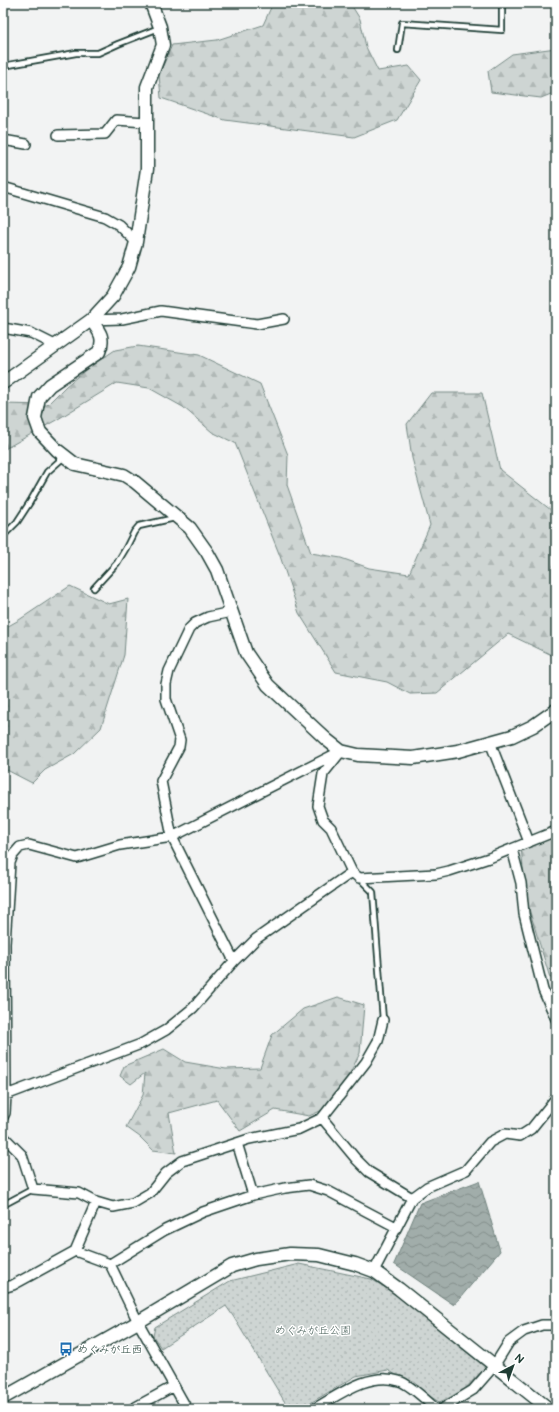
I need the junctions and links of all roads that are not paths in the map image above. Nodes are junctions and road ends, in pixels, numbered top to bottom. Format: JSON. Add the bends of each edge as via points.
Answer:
{"nodes":[{"id":1,"x":151,"y":3,"type":"edge"},
{"id":2,"x":502,"y":3,"type":"edge"},
{"id":3,"x":160,"y":27,"type":"junction"},
{"id":4,"x":398,"y":50,"type":"dead end"},
{"id":5,"x":3,"y":66,"type":"edge"},
{"id":6,"x":146,"y":122,"type":"junction"},
{"id":7,"x":58,"y":136,"type":"dead end"},
{"id":8,"x":3,"y":140,"type":"edge"},
{"id":9,"x":26,"y":144,"type":"dead end"},
{"id":10,"x":3,"y":187,"type":"edge"},
{"id":11,"x":136,"y":242,"type":"junction"},
{"id":12,"x":284,"y":319,"type":"dead end"},
{"id":13,"x":92,"y":320,"type":"junction"},
{"id":14,"x":3,"y":328,"type":"edge"},
{"id":15,"x":55,"y":345,"type":"junction"},
{"id":16,"x":3,"y":383,"type":"edge"},
{"id":17,"x":65,"y":456,"type":"junction"},
{"id":18,"x":177,"y":518,"type":"junction"},
{"id":19,"x":3,"y":536,"type":"edge"},
{"id":20,"x":94,"y":588,"type":"dead end"},
{"id":21,"x":231,"y":612,"type":"junction"},
{"id":22,"x":556,"y":710,"type":"edge"},
{"id":23,"x":490,"y":742,"type":"junction"},
{"id":24,"x":341,"y":751,"type":"junction"},
{"id":25,"x":556,"y":831,"type":"edge"},
{"id":26,"x":172,"y":837,"type":"junction"},
{"id":27,"x":529,"y":842,"type":"junction"},
{"id":28,"x":512,"y":849,"type":"junction"},
{"id":29,"x":355,"y":875,"type":"junction"},
{"id":30,"x":234,"y":960,"type":"junction"},
{"id":31,"x":556,"y":1019,"type":"edge"},
{"id":32,"x":383,"y":1020,"type":"joint"},
{"id":33,"x":6,"y":1095,"type":"junction"},
{"id":34,"x":556,"y":1098,"type":"edge"},
{"id":35,"x":3,"y":1117,"type":"edge"},
{"id":36,"x":322,"y":1118,"type":"junction"},
{"id":37,"x":3,"y":1136,"type":"edge"},
{"id":38,"x":236,"y":1143,"type":"junction"},
{"id":39,"x":33,"y":1189,"type":"junction"},
{"id":40,"x":253,"y":1195,"type":"junction"},
{"id":41,"x":412,"y":1198,"type":"junction"},
{"id":42,"x":96,"y":1202,"type":"junction"},
{"id":43,"x":3,"y":1204,"type":"edge"},
{"id":44,"x":396,"y":1227,"type":"junction"},
{"id":45,"x":75,"y":1251,"type":"junction"},
{"id":46,"x":110,"y":1264,"type":"junction"},
{"id":47,"x":374,"y":1271,"type":"junction"},
{"id":48,"x":3,"y":1288,"type":"edge"},
{"id":49,"x":138,"y":1322,"type":"junction"},
{"id":50,"x":556,"y":1325,"type":"edge"},
{"id":51,"x":494,"y":1366,"type":"junction"},
{"id":52,"x":174,"y":1386,"type":"junction"},
{"id":53,"x":3,"y":1398,"type":"edge"},
{"id":54,"x":132,"y":1409,"type":"edge"},
{"id":55,"x":187,"y":1409,"type":"edge"},
{"id":56,"x":314,"y":1409,"type":"edge"},
{"id":57,"x":436,"y":1409,"type":"edge"},
{"id":58,"x":442,"y":1409,"type":"edge"},
{"id":59,"x":548,"y":1409,"type":"edge"}],
"edges":[{"from":1,"to":3,"type":"street"},
{"from":2,"to":4,"type":"lane","via":[[502,30],[402,23]]},
{"from":3,"to":5,"type":"lane","via":[[98,53],[76,53]]},
{"from":3,"to":6,"type":"street","via":[[163,45],[147,87]]},
{"from":6,"to":7,"type":"street","via":[[116,120],[104,134]]},
{"from":6,"to":11,"type":"street","via":[[147,169]]},
{"from":8,"to":9,"type":"street"},
{"from":10,"to":11,"type":"street","via":[[105,217],[119,225]]},
{"from":11,"to":13,"type":"street","via":[[129,267],[113,296]]},
{"from":12,"to":13,"type":"street","via":[[257,324],[162,311],[122,319]]},
{"from":13,"to":15,"type":"street"},
{"from":13,"to":17,"type":"street","via":[[101,333],[102,344],[99,352],[50,385],[39,397],[35,418],[40,432]]},
{"from":14,"to":15,"type":"street","via":[[31,333]]},
{"from":15,"to":16,"type":"street"},
{"from":17,"to":18,"type":"street","via":[[75,464],[124,475],[136,482]]},
{"from":17,"to":19,"type":"lane","via":[[47,472],[23,512]]},
{"from":18,"to":20,"type":"lane","via":[[139,526],[117,563]]},
{"from":18,"to":21,"type":"street","via":[[190,528],[207,552],[217,570]]},
{"from":21,"to":24,"type":"street","via":[[246,653],[268,685]]},
{"from":21,"to":26,"type":"street","via":[[195,623],[189,629],[169,671],[166,699],[180,740],[179,747],[161,781]]},
{"from":22,"to":23,"type":"street","via":[[533,726],[512,736]]},
{"from":23,"to":24,"type":"street","via":[[458,751],[413,758],[358,755]]},
{"from":23,"to":27,"type":"street"},
{"from":24,"to":26,"type":"street"},
{"from":24,"to":29,"type":"street","via":[[323,774],[318,806],[323,820],[331,828]]},
{"from":25,"to":27,"type":"street"},
{"from":26,"to":30,"type":"street"},
{"from":26,"to":33,"type":"street","via":[[120,845],[77,858],[29,845],[20,847],[13,855],[10,863],[5,944]]},
{"from":27,"to":28,"type":"street"},
{"from":28,"to":29,"type":"street","via":[[436,874]]},
{"from":28,"to":31,"type":"street","via":[[535,960],[543,990]]},
{"from":29,"to":30,"type":"street","via":[[256,939]]},
{"from":29,"to":32,"type":"lane","via":[[373,892]]},
{"from":30,"to":33,"type":"street","via":[[193,1008],[166,1030],[141,1044]]},
{"from":32,"to":36,"type":"street","via":[[378,1041],[366,1062]]},
{"from":33,"to":35,"type":"street"},
{"from":34,"to":41,"type":"street","via":[[531,1128],[520,1136],[505,1134],[490,1142],[466,1170],[427,1187]]},
{"from":36,"to":38,"type":"street","via":[[299,1129]]},
{"from":36,"to":41,"type":"street","via":[[369,1172]]},
{"from":37,"to":39,"type":"street","via":[[22,1155]]},
{"from":38,"to":40,"type":"street"},
{"from":38,"to":42,"type":"street","via":[[182,1161],[166,1173],[150,1192],[133,1203],[113,1207]]},
{"from":39,"to":42,"type":"street","via":[[79,1193]]},
{"from":39,"to":43,"type":"lane"},
{"from":40,"to":44,"type":"street","via":[[309,1185],[328,1191]]},
{"from":40,"to":46,"type":"street","via":[[203,1212],[165,1230]]},
{"from":41,"to":44,"type":"street"},
{"from":42,"to":45,"type":"street"},
{"from":44,"to":47,"type":"street"},
{"from":45,"to":46,"type":"street"},
{"from":45,"to":48,"type":"street"},
{"from":46,"to":49,"type":"street"},
{"from":47,"to":49,"type":"street","via":[[319,1255],[290,1254],[256,1259],[232,1266]]},
{"from":47,"to":51,"type":"street"},
{"from":49,"to":52,"type":"street"},
{"from":49,"to":53,"type":"street"},
{"from":50,"to":51,"type":"street","via":[[524,1331],[509,1342]]},
{"from":51,"to":58,"type":"street","via":[[473,1390]]},
{"from":51,"to":59,"type":"street"},
{"from":52,"to":54,"type":"street"},
{"from":52,"to":55,"type":"street"},
{"from":56,"to":57,"type":"street","via":[[357,1385],[379,1378],[400,1381]]}]}
